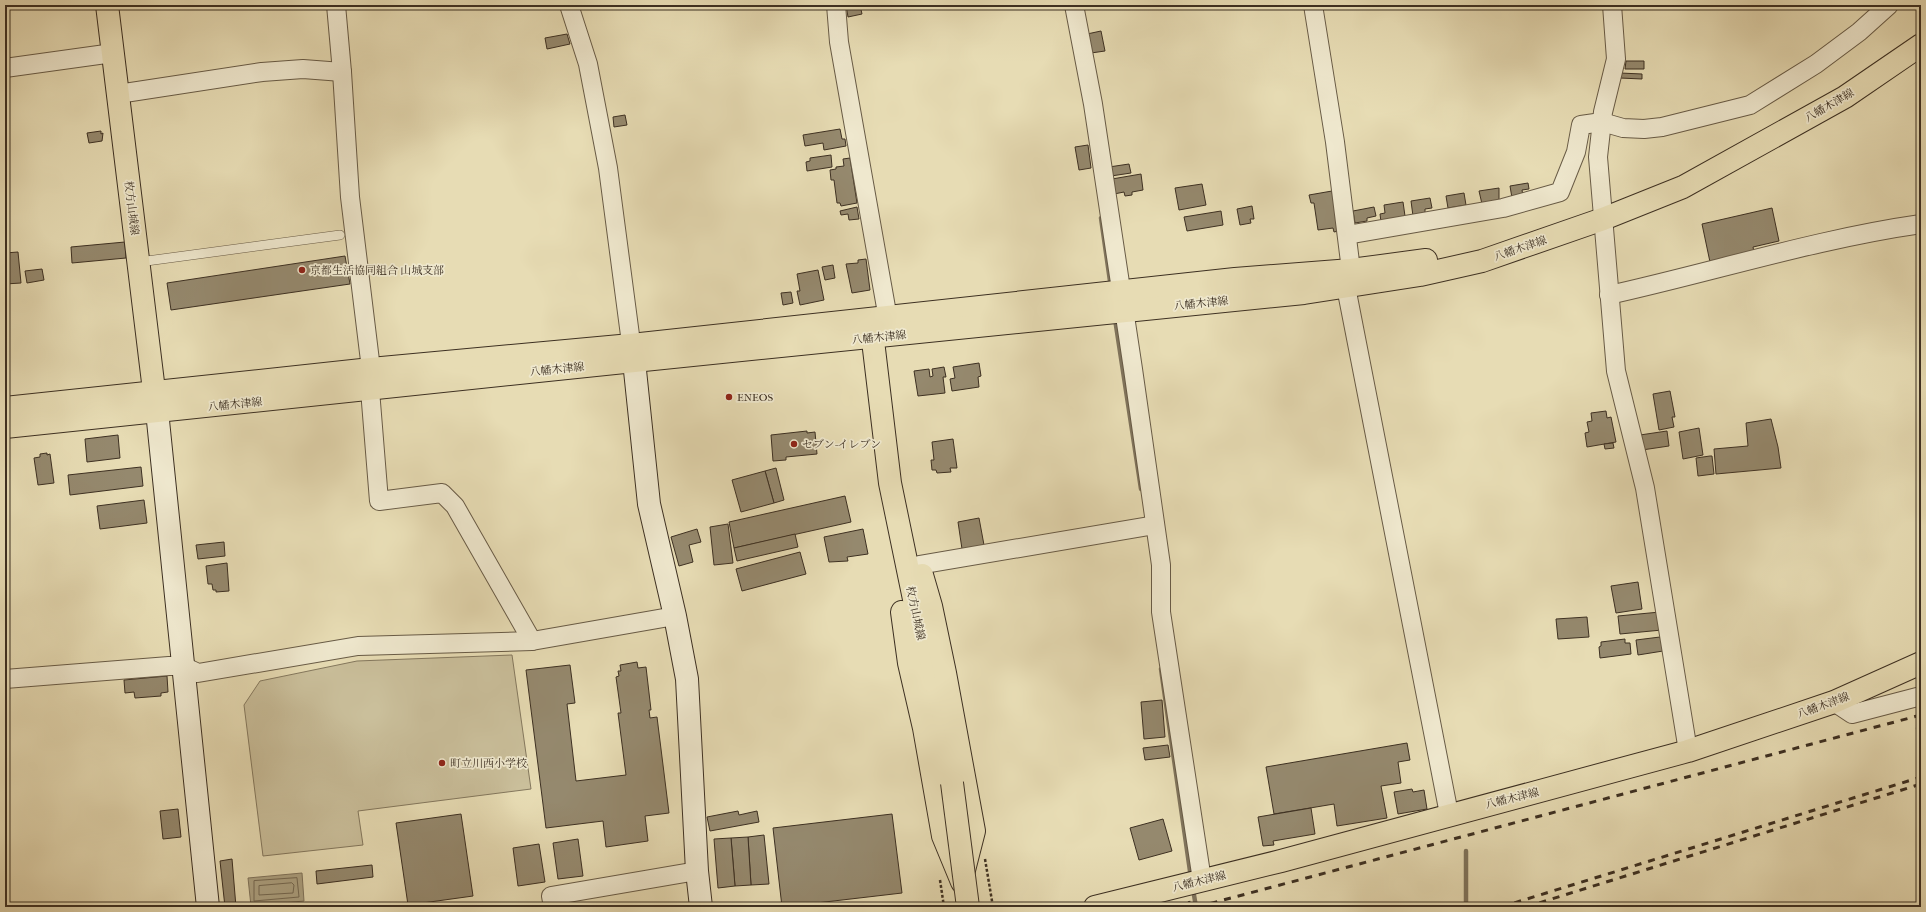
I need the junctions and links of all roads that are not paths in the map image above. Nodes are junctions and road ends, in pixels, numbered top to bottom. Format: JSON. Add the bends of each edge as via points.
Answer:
{"nodes":[{"id":1,"x":107,"y":5,"type":"edge"},
{"id":2,"x":336,"y":5,"type":"edge"},
{"id":3,"x":569,"y":5,"type":"edge"},
{"id":4,"x":836,"y":5,"type":"edge"},
{"id":5,"x":1074,"y":5,"type":"edge"},
{"id":6,"x":1313,"y":5,"type":"edge"},
{"id":7,"x":1612,"y":5,"type":"edge"},
{"id":8,"x":1889,"y":5,"type":"edge"},
{"id":9,"x":1921,"y":45,"type":"edge"},
{"id":10,"x":113,"y":53,"type":"junction"},
{"id":11,"x":5,"y":68,"type":"edge"},
{"id":12,"x":342,"y":72,"type":"junction"},
{"id":13,"x":118,"y":94,"type":"junction"},
{"id":14,"x":1602,"y":122,"type":"junction"},
{"id":15,"x":1602,"y":214,"type":"junction"},
{"id":16,"x":1921,"y":224,"type":"edge"},
{"id":17,"x":340,"y":235,"type":"dead end"},
{"id":18,"x":1347,"y":235,"type":"junction"},
{"id":19,"x":139,"y":262,"type":"junction"},
{"id":20,"x":1349,"y":278,"type":"junction"},
{"id":21,"x":1609,"y":295,"type":"junction"},
{"id":22,"x":1123,"y":302,"type":"junction"},
{"id":23,"x":880,"y":327,"type":"junction"},
{"id":24,"x":632,"y":353,"type":"junction"},
{"id":25,"x":370,"y":379,"type":"junction"},
{"id":26,"x":156,"y":402,"type":"junction"},
{"id":27,"x":5,"y":408,"type":"edge"},
{"id":28,"x":5,"y":428,"type":"edge"},
{"id":29,"x":890,"y":483,"type":"junction"},
{"id":30,"x":1155,"y":525,"type":"junction"},
{"id":31,"x":919,"y":566,"type":"junction"},
{"id":32,"x":675,"y":616,"type":"junction"},
{"id":33,"x":532,"y":641,"type":"junction"},
{"id":34,"x":1921,"y":663,"type":"edge"},
{"id":35,"x":183,"y":666,"type":"junction"},
{"id":36,"x":5,"y":679,"type":"edge"},
{"id":37,"x":1921,"y":696,"type":"edge"},
{"id":38,"x":1834,"y":702,"type":"junction"},
{"id":39,"x":1688,"y":751,"type":"junction"},
{"id":40,"x":1449,"y":814,"type":"junction"},
{"id":41,"x":697,"y":871,"type":"junction"},
{"id":42,"x":961,"y":880,"type":"junction"},
{"id":43,"x":1202,"y":880,"type":"junction"},
{"id":44,"x":208,"y":907,"type":"edge"},
{"id":45,"x":553,"y":907,"type":"edge"},
{"id":46,"x":701,"y":907,"type":"edge"},
{"id":47,"x":966,"y":907,"type":"edge"},
{"id":48,"x":1096,"y":907,"type":"edge"}],
"edges":[{"from":1,"to":10,"type":"main road","name":"枚方山城線"},
{"from":2,"to":12,"type":"street"},
{"from":3,"to":24,"type":"street","via":[[588,64],[608,168]]},
{"from":4,"to":23,"type":"street","via":[[839,42]]},
{"from":5,"to":22,"type":"street","via":[[1093,104]]},
{"from":6,"to":18,"type":"street"},
{"from":7,"to":14,"type":"street","via":[[1616,59]]},
{"from":8,"to":14,"type":"street","via":[[1859,32],[1816,64],[1750,105],[1662,127],[1623,128]]},
{"from":9,"to":15,"type":"main road","name":"八幡木津線","via":[[1845,97],[1732,159]]},
{"from":10,"to":11,"type":"street"},
{"from":10,"to":13,"type":"main road","name":"枚方山城線"},
{"from":12,"to":13,"type":"street","via":[[303,69],[262,72]]},
{"from":12,"to":25,"type":"street","via":[[350,197]]},
{"from":13,"to":19,"type":"main road","name":"枚方山城線"},
{"from":14,"to":15,"type":"street","via":[[1598,157]]},
{"from":14,"to":18,"type":"street","via":[[1581,125],[1576,152],[1560,192],[1503,208]]},
{"from":15,"to":20,"type":"main road","name":"八幡木津線","via":[[1484,249]]},
{"from":15,"to":21,"type":"street"},
{"from":16,"to":21,"type":"street","via":[[1870,231],[1671,282]]},
{"from":17,"to":19,"type":"lane"},
{"from":18,"to":20,"type":"street"},
{"from":19,"to":26,"type":"main road","name":"枚方山城線"},
{"from":20,"to":22,"type":"main road","name":"八幡木津線"},
{"from":20,"to":40,"type":"street"},
{"from":21,"to":39,"type":"street","via":[[1616,370],[1645,488]]},
{"from":22,"to":23,"type":"main road","name":"八幡木津線"},
{"from":22,"to":30,"type":"street"},
{"from":23,"to":24,"type":"main road","name":"八幡木津線"},
{"from":23,"to":29,"type":"main road","name":"枚方山城線"},
{"from":24,"to":25,"type":"main road","name":"八幡木津線"},
{"from":24,"to":32,"type":"street","via":[[649,504]]},
{"from":25,"to":26,"type":"main road","name":"八幡木津線"},
{"from":25,"to":33,"type":"street","via":[[379,501],[442,493],[455,506]]},
{"from":26,"to":27,"type":"main road","name":"八幡木津線"},
{"from":26,"to":28,"type":"main road","name":"八幡木津線"},
{"from":26,"to":35,"type":"street"},
{"from":29,"to":31,"type":"main road"},
{"from":29,"to":42,"type":"main road","via":[[895,558],[909,663],[924,728],[943,836]]},
{"from":29,"to":47,"type":"main road","name":"枚方山城線","bridge":true,"via":[[952,783]]},
{"from":30,"to":31,"type":"street"},
{"from":30,"to":43,"type":"street","via":[[1161,565],[1161,612]]},
{"from":31,"to":42,"type":"main road","via":[[931,606],[945,673],[974,831]]},
{"from":32,"to":33,"type":"street"},
{"from":32,"to":41,"type":"street","via":[[690,707]]},
{"from":33,"to":35,"type":"street","via":[[358,646],[198,673]]},
{"from":34,"to":38,"type":"main road","name":"八幡木津線"},
{"from":35,"to":36,"type":"street"},
{"from":35,"to":44,"type":"street"},
{"from":37,"to":38,"type":"street","via":[[1852,714]]},
{"from":38,"to":39,"type":"main road","name":"八幡木津線"},
{"from":39,"to":40,"type":"main road","name":"八幡木津線"},
{"from":40,"to":43,"type":"main road","name":"八幡木津線","via":[[1281,861]]},
{"from":41,"to":45,"type":"street","via":[[551,896]]},
{"from":41,"to":46,"type":"street"},
{"from":42,"to":47,"type":"main road"},
{"from":43,"to":48,"type":"main road","name":"八幡木津線"}]}
